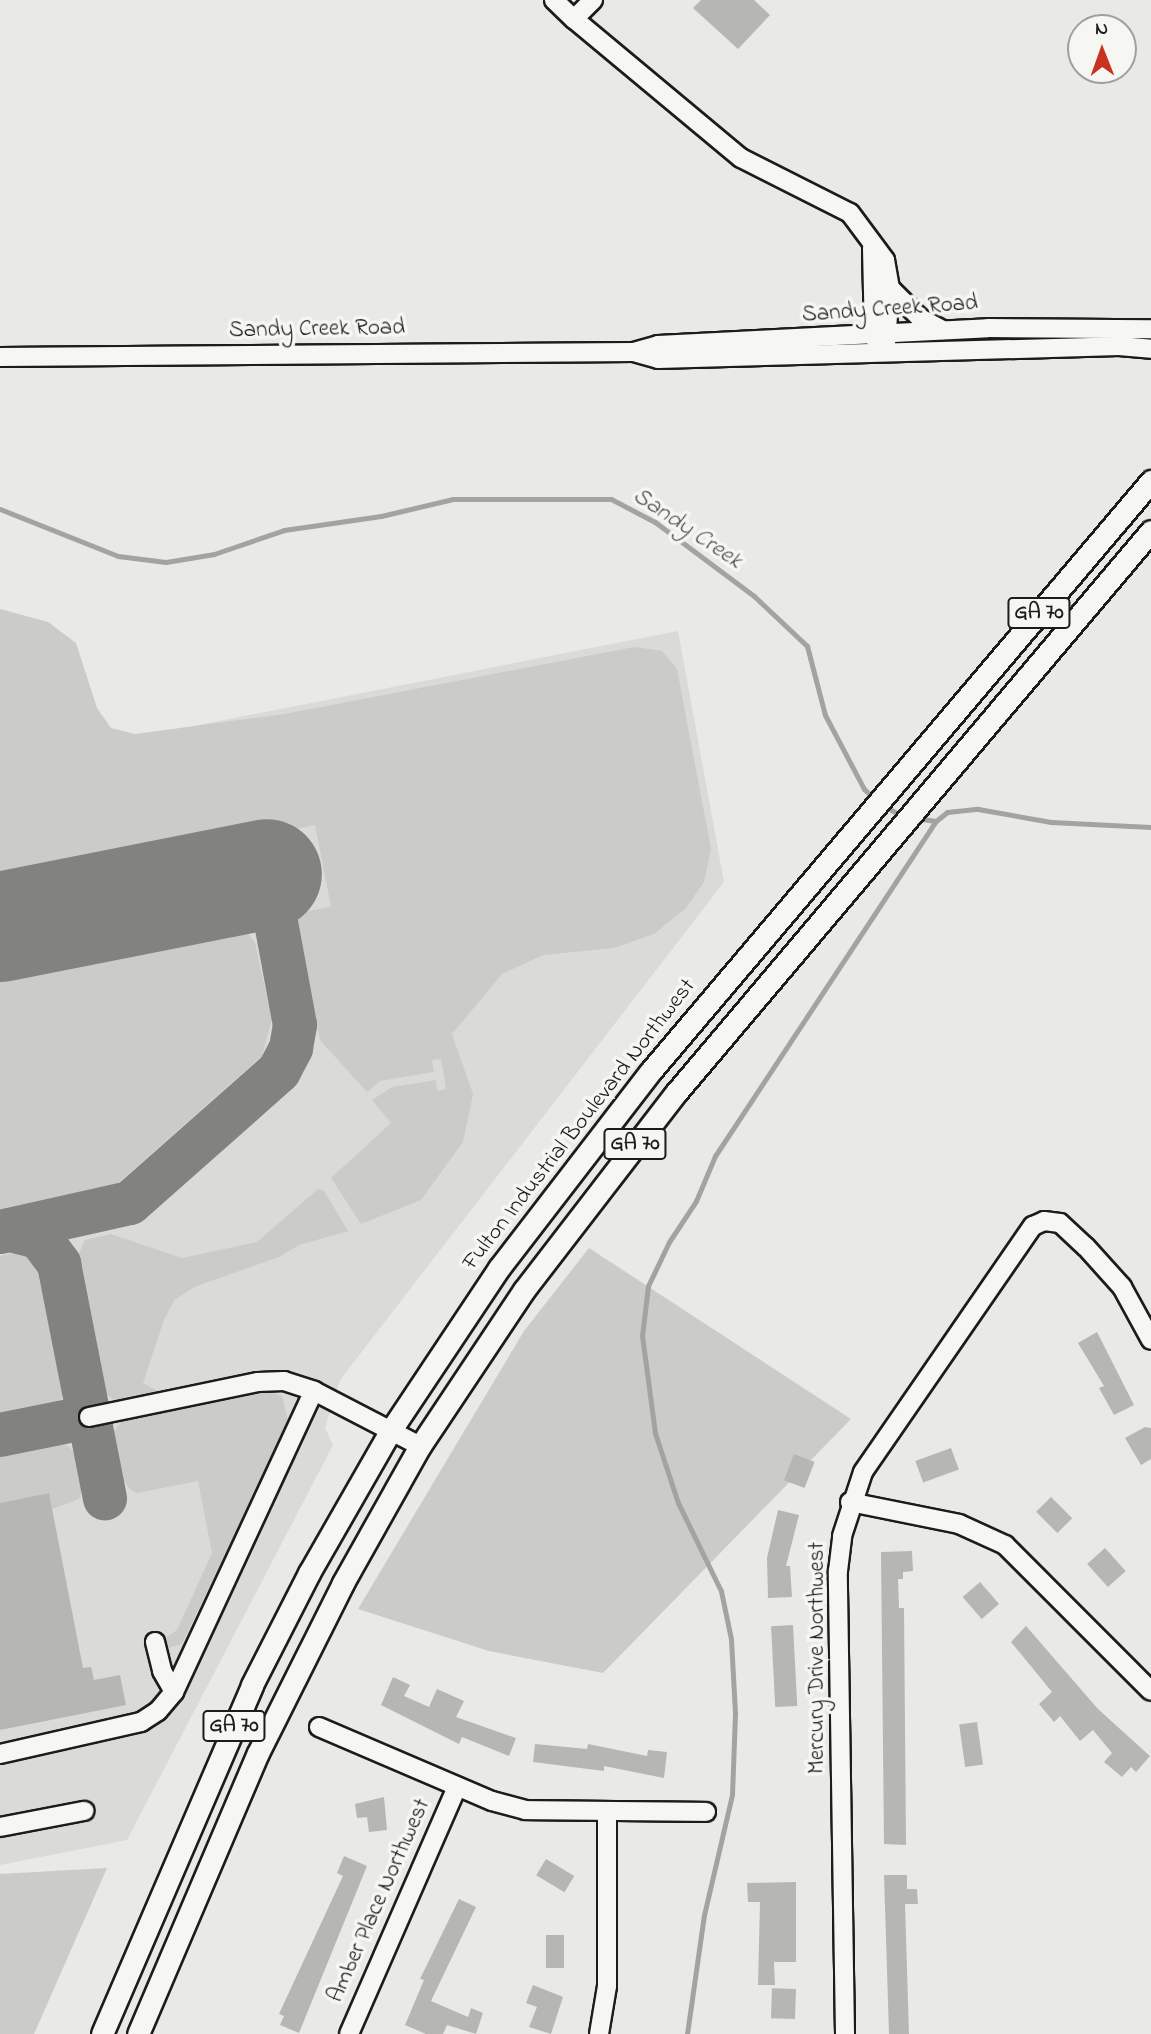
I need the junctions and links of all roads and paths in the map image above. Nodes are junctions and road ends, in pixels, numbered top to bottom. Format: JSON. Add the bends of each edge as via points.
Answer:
{"nodes":[{"id":1,"x":554,"y":0,"type":"edge"},
{"id":2,"x":593,"y":0,"type":"edge"},
{"id":3,"x":574,"y":19,"type":"junction"},
{"id":4,"x":871,"y":241,"type":"junction"},
{"id":5,"x":890,"y":288,"type":"junction"},
{"id":6,"x":1151,"y":329,"type":"edge"},
{"id":7,"x":946,"y":331,"type":"junction"},
{"id":8,"x":882,"y":335,"type":"junction"},
{"id":9,"x":1151,"y":349,"type":"edge"},
{"id":10,"x":634,"y":352,"type":"junction"},
{"id":11,"x":883,"y":354,"type":"junction"},
{"id":12,"x":0,"y":357,"type":"edge"},
{"id":13,"x":1151,"y":481,"type":"edge"},
{"id":14,"x":1151,"y":531,"type":"edge"},
{"id":15,"x":1151,"y":1340,"type":"edge"},
{"id":16,"x":314,"y":1391,"type":"junction"},
{"id":17,"x":89,"y":1417,"type":"dead end"},
{"id":18,"x":391,"y":1430,"type":"junction"},
{"id":19,"x":420,"y":1446,"type":"junction"},
{"id":20,"x":850,"y":1502,"type":"junction"},
{"id":21,"x":155,"y":1642,"type":"dead end"},
{"id":22,"x":174,"y":1692,"type":"junction"},
{"id":23,"x":1151,"y":1692,"type":"edge"},
{"id":24,"x":319,"y":1727,"type":"dead end"},
{"id":25,"x":0,"y":1754,"type":"edge"},
{"id":26,"x":457,"y":1787,"type":"junction"},
{"id":27,"x":84,"y":1811,"type":"dead end"},
{"id":28,"x":706,"y":1812,"type":"dead end"},
{"id":29,"x":607,"y":1813,"type":"junction"},
{"id":30,"x":0,"y":1827,"type":"edge"},
{"id":31,"x":102,"y":2034,"type":"edge"},
{"id":32,"x":138,"y":2034,"type":"edge"},
{"id":33,"x":349,"y":2034,"type":"edge"},
{"id":34,"x":599,"y":2034,"type":"edge"},
{"id":35,"x":845,"y":2034,"type":"edge"}],
"edges":[{"from":1,"to":3,"type":"street"},
{"from":2,"to":3,"type":"street"},
{"from":3,"to":4,"type":"street","via":[[741,158],[850,213]]},
{"from":4,"to":5,"type":"street","via":[[885,260]]},
{"from":4,"to":8,"type":"street"},
{"from":5,"to":7,"type":"street","via":[[919,318]]},
{"from":5,"to":8,"type":"street"},
{"from":6,"to":7,"type":"street","name":"Sandy Creek Road"},
{"from":7,"to":8,"type":"street","name":"Sandy Creek Road"},
{"from":8,"to":10,"type":"street","name":"Sandy Creek Road","via":[[658,345]]},
{"from":8,"to":11,"type":"street"},
{"from":9,"to":11,"type":"street","name":"Sandy Creek Road","via":[[1079,346]]},
{"from":10,"to":11,"type":"street","name":"Sandy Creek Road","via":[[658,359]]},
{"from":10,"to":12,"type":"street","name":"Sandy Creek Road"},
{"from":13,"to":18,"type":"main road","name":"Fulton Industrial Boulevard Northwest","number":"GA 70","via":[[572,1169],[499,1268]]},
{"from":14,"to":19,"type":"main road","number":"GA 70","via":[[597,1192],[524,1290]]},
{"from":15,"to":20,"type":"street","name":"Mercury Drive Northwest","via":[[1113,1277],[1060,1223],[1044,1221],[1033,1226],[877,1448]]},
{"from":16,"to":17,"type":"street","via":[[284,1381],[258,1382]]},
{"from":16,"to":18,"type":"street"},
{"from":16,"to":22,"type":"street"},
{"from":18,"to":19,"type":"street"},
{"from":18,"to":31,"type":"main road","name":"Fulton Industrial Boulevard Northwest","number":"GA 70","via":[[309,1573],[252,1685]]},
{"from":19,"to":32,"type":"main road","number":"GA 70","via":[[343,1583],[274,1720]]},
{"from":20,"to":23,"type":"street","via":[[959,1524],[1005,1545]]},
{"from":20,"to":35,"type":"street","name":"Mercury Drive Northwest","via":[[838,1571]]},
{"from":21,"to":22,"type":"street","via":[[162,1671]]},
{"from":22,"to":25,"type":"street","via":[[141,1722]]},
{"from":24,"to":26,"type":"street"},
{"from":26,"to":29,"type":"street","via":[[525,1810]]},
{"from":26,"to":33,"type":"street","name":"Amber Place Northwest"},
{"from":27,"to":30,"type":"street"},
{"from":28,"to":29,"type":"street"},
{"from":29,"to":34,"type":"street","via":[[607,1986]]}]}
